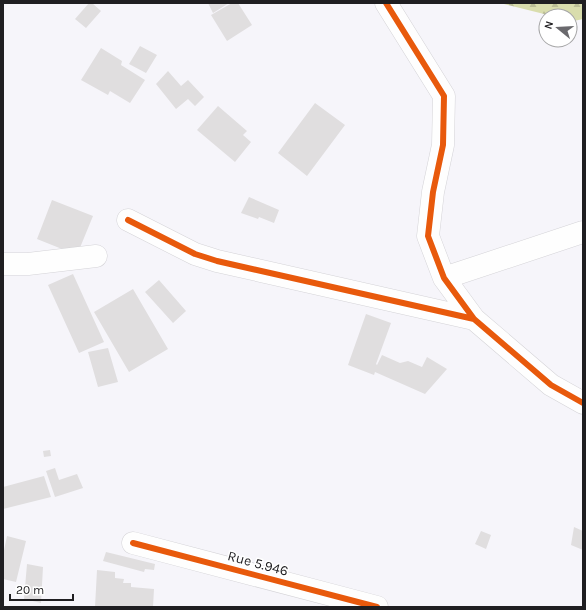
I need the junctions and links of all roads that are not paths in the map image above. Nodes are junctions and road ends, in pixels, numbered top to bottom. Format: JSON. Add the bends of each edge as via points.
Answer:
{"nodes":[{"id":1,"x":386,"y":3,"type":"edge"},
{"id":2,"x":128,"y":220,"type":"dead end"},
{"id":3,"x":583,"y":232,"type":"edge"},
{"id":4,"x":96,"y":256,"type":"dead end"},
{"id":5,"x":3,"y":264,"type":"edge"},
{"id":6,"x":444,"y":278,"type":"junction"},
{"id":7,"x":474,"y":319,"type":"junction"},
{"id":8,"x":583,"y":402,"type":"edge"},
{"id":9,"x":133,"y":543,"type":"dead end"},
{"id":10,"x":377,"y":607,"type":"edge"}],
"edges":[{"from":1,"to":6,"type":"street","via":[[444,96],[443,144],[433,192],[428,236]]},
{"from":2,"to":7,"type":"street","via":[[195,254],[217,261]]},
{"from":3,"to":6,"type":"street"},
{"from":4,"to":5,"type":"street","via":[[28,264]]},
{"from":6,"to":7,"type":"street"},
{"from":7,"to":8,"type":"street","via":[[551,385]]},
{"from":9,"to":10,"type":"street","name":"Rue 5.946"}]}
